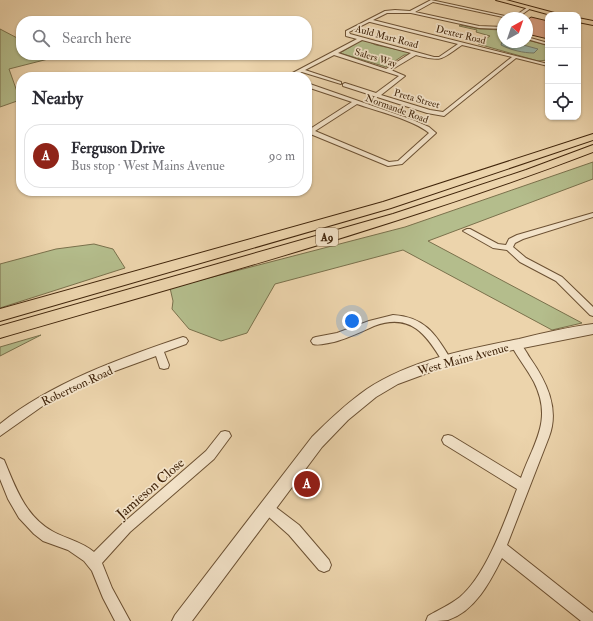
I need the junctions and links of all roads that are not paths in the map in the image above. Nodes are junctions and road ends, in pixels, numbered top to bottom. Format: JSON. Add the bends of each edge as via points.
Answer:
{"nodes":[{"id":1,"x":433,"y":0,"type":"edge"},
{"id":2,"x":499,"y":0,"type":"edge"},
{"id":3,"x":529,"y":8,"type":"junction"},
{"id":4,"x":411,"y":12,"type":"junction"},
{"id":5,"x":523,"y":12,"type":"edge"},
{"id":6,"x":546,"y":12,"type":"edge"},
{"id":7,"x":497,"y":15,"type":"edge"},
{"id":8,"x":370,"y":20,"type":"junction"},
{"id":9,"x":581,"y":20,"type":"edge"},
{"id":10,"x":591,"y":22,"type":"edge"},
{"id":11,"x":497,"y":28,"type":"edge"},
{"id":12,"x":362,"y":38,"type":"junction"},
{"id":13,"x":533,"y":40,"type":"edge"},
{"id":14,"x":545,"y":43,"type":"edge"},
{"id":15,"x":461,"y":44,"type":"junction"},
{"id":16,"x":334,"y":53,"type":"junction"},
{"id":17,"x":415,"y":53,"type":"junction"},
{"id":18,"x":515,"y":57,"type":"junction"},
{"id":19,"x":545,"y":65,"type":"edge"},
{"id":20,"x":301,"y":70,"type":"junction"},
{"id":21,"x":388,"y":70,"type":"junction"},
{"id":22,"x":297,"y":72,"type":"edge"},
{"id":23,"x":307,"y":72,"type":"edge"},
{"id":24,"x":312,"y":74,"type":"edge"},
{"id":25,"x":312,"y":87,"type":"edge"},
{"id":26,"x":377,"y":95,"type":"junction"},
{"id":27,"x":356,"y":102,"type":"junction"},
{"id":28,"x":312,"y":129,"type":"edge"},
{"id":29,"x":312,"y":133,"type":"edge"},
{"id":30,"x":593,"y":136,"type":"edge"},
{"id":31,"x":593,"y":148,"type":"edge"},
{"id":32,"x":593,"y":215,"type":"edge"},
{"id":33,"x":467,"y":231,"type":"dead end"},
{"id":34,"x":509,"y":248,"type":"junction"},
{"id":35,"x":593,"y":314,"type":"edge"},
{"id":36,"x":0,"y":315,"type":"edge"},
{"id":37,"x":593,"y":329,"type":"edge"},
{"id":38,"x":0,"y":332,"type":"edge"},
{"id":39,"x":182,"y":341,"type":"dead end"},
{"id":40,"x":316,"y":341,"type":"dead end"},
{"id":41,"x":516,"y":345,"type":"junction"},
{"id":42,"x":159,"y":351,"type":"junction"},
{"id":43,"x":447,"y":361,"type":"junction"},
{"id":44,"x":164,"y":365,"type":"dead end"},
{"id":45,"x":0,"y":431,"type":"edge"},
{"id":46,"x":225,"y":436,"type":"dead end"},
{"id":47,"x":448,"y":440,"type":"dead end"},
{"id":48,"x":0,"y":464,"type":"edge"},
{"id":49,"x":523,"y":486,"type":"junction"},
{"id":50,"x":266,"y":507,"type":"junction"},
{"id":51,"x":499,"y":547,"type":"junction"},
{"id":52,"x":94,"y":561,"type":"junction"},
{"id":53,"x":324,"y":565,"type":"dead end"},
{"id":54,"x":123,"y":621,"type":"edge"},
{"id":55,"x":181,"y":621,"type":"edge"},
{"id":56,"x":433,"y":621,"type":"edge"},
{"id":57,"x":592,"y":621,"type":"edge"}],
"edges":[{"from":1,"to":4,"type":"street"},
{"from":1,"to":7,"type":"street"},
{"from":2,"to":3,"type":"highway"},
{"from":3,"to":5,"type":"street"},
{"from":3,"to":6,"type":"highway"},
{"from":4,"to":8,"type":"street","name":"Auld Mart Road","via":[[395,10]]},
{"from":4,"to":11,"type":"street","name":"Auld Mart Road","via":[[478,27]]},
{"from":8,"to":12,"type":"street","name":"Auld Mart Road","via":[[347,32]]},
{"from":8,"to":15,"type":"street","name":"Dexter Road"},
{"from":9,"to":10,"type":"highway"},
{"from":12,"to":16,"type":"street"},
{"from":12,"to":17,"type":"street","name":"Auld Mart Road"},
{"from":13,"to":14,"type":"street"},
{"from":15,"to":17,"type":"street","name":"Auld Mart Road","via":[[440,58]]},
{"from":15,"to":18,"type":"street","name":"Dexter Road"},
{"from":16,"to":20,"type":"street"},
{"from":16,"to":21,"type":"street","name":"Salers Way"},
{"from":17,"to":21,"type":"street"},
{"from":18,"to":19,"type":"street","name":"Dexter Road"},
{"from":18,"to":26,"type":"street","name":"Preta Street","via":[[444,114],[429,112]]},
{"from":20,"to":22,"type":"street"},
{"from":20,"to":23,"type":"street","name":"Preta Street"},
{"from":21,"to":26,"type":"street","name":"Salers Way","via":[[402,74],[403,77]]},
{"from":24,"to":26,"type":"street","name":"Preta Street"},
{"from":25,"to":27,"type":"street","name":"Normande Road"},
{"from":27,"to":28,"type":"street"},
{"from":27,"to":29,"type":"street","name":"Normande Road","via":[[411,121],[433,133],[400,163],[388,164]]},
{"from":30,"to":36,"type":"highway","number":"A9","via":[[387,205]]},
{"from":31,"to":38,"type":"highway","number":"A9","via":[[397,217]]},
{"from":32,"to":34,"type":"street","via":[[520,237],[512,241]]},
{"from":33,"to":34,"type":"street","via":[[496,246]]},
{"from":34,"to":35,"type":"street","via":[[523,260],[559,279]]},
{"from":37,"to":41,"type":"street","name":"West Mains Avenue"},
{"from":39,"to":42,"type":"street","name":"Robertson Road"},
{"from":40,"to":43,"type":"street","via":[[339,336],[385,318],[397,319],[426,332]]},
{"from":41,"to":43,"type":"street","name":"West Mains Avenue"},
{"from":41,"to":49,"type":"street","via":[[535,372],[541,386],[546,400],[548,422]]},
{"from":42,"to":44,"type":"street"},
{"from":42,"to":45,"type":"street","name":"Robertson Road","via":[[67,387],[12,419]]},
{"from":43,"to":50,"type":"street","name":"West Mains Avenue","via":[[405,376],[372,393],[336,423],[313,447]]},
{"from":46,"to":52,"type":"street","name":"Jamieson Close","via":[[195,469],[126,528]]},
{"from":47,"to":49,"type":"street"},
{"from":48,"to":52,"type":"street","via":[[10,491],[26,518],[48,535],[74,547]]},
{"from":49,"to":51,"type":"street"},
{"from":50,"to":53,"type":"street","via":[[294,530]]},
{"from":50,"to":55,"type":"street","name":"West Mains Avenue"},
{"from":51,"to":56,"type":"street","via":[[482,582],[467,600]]},
{"from":51,"to":57,"type":"street"},
{"from":52,"to":54,"type":"street","via":[[112,603]]}]}
